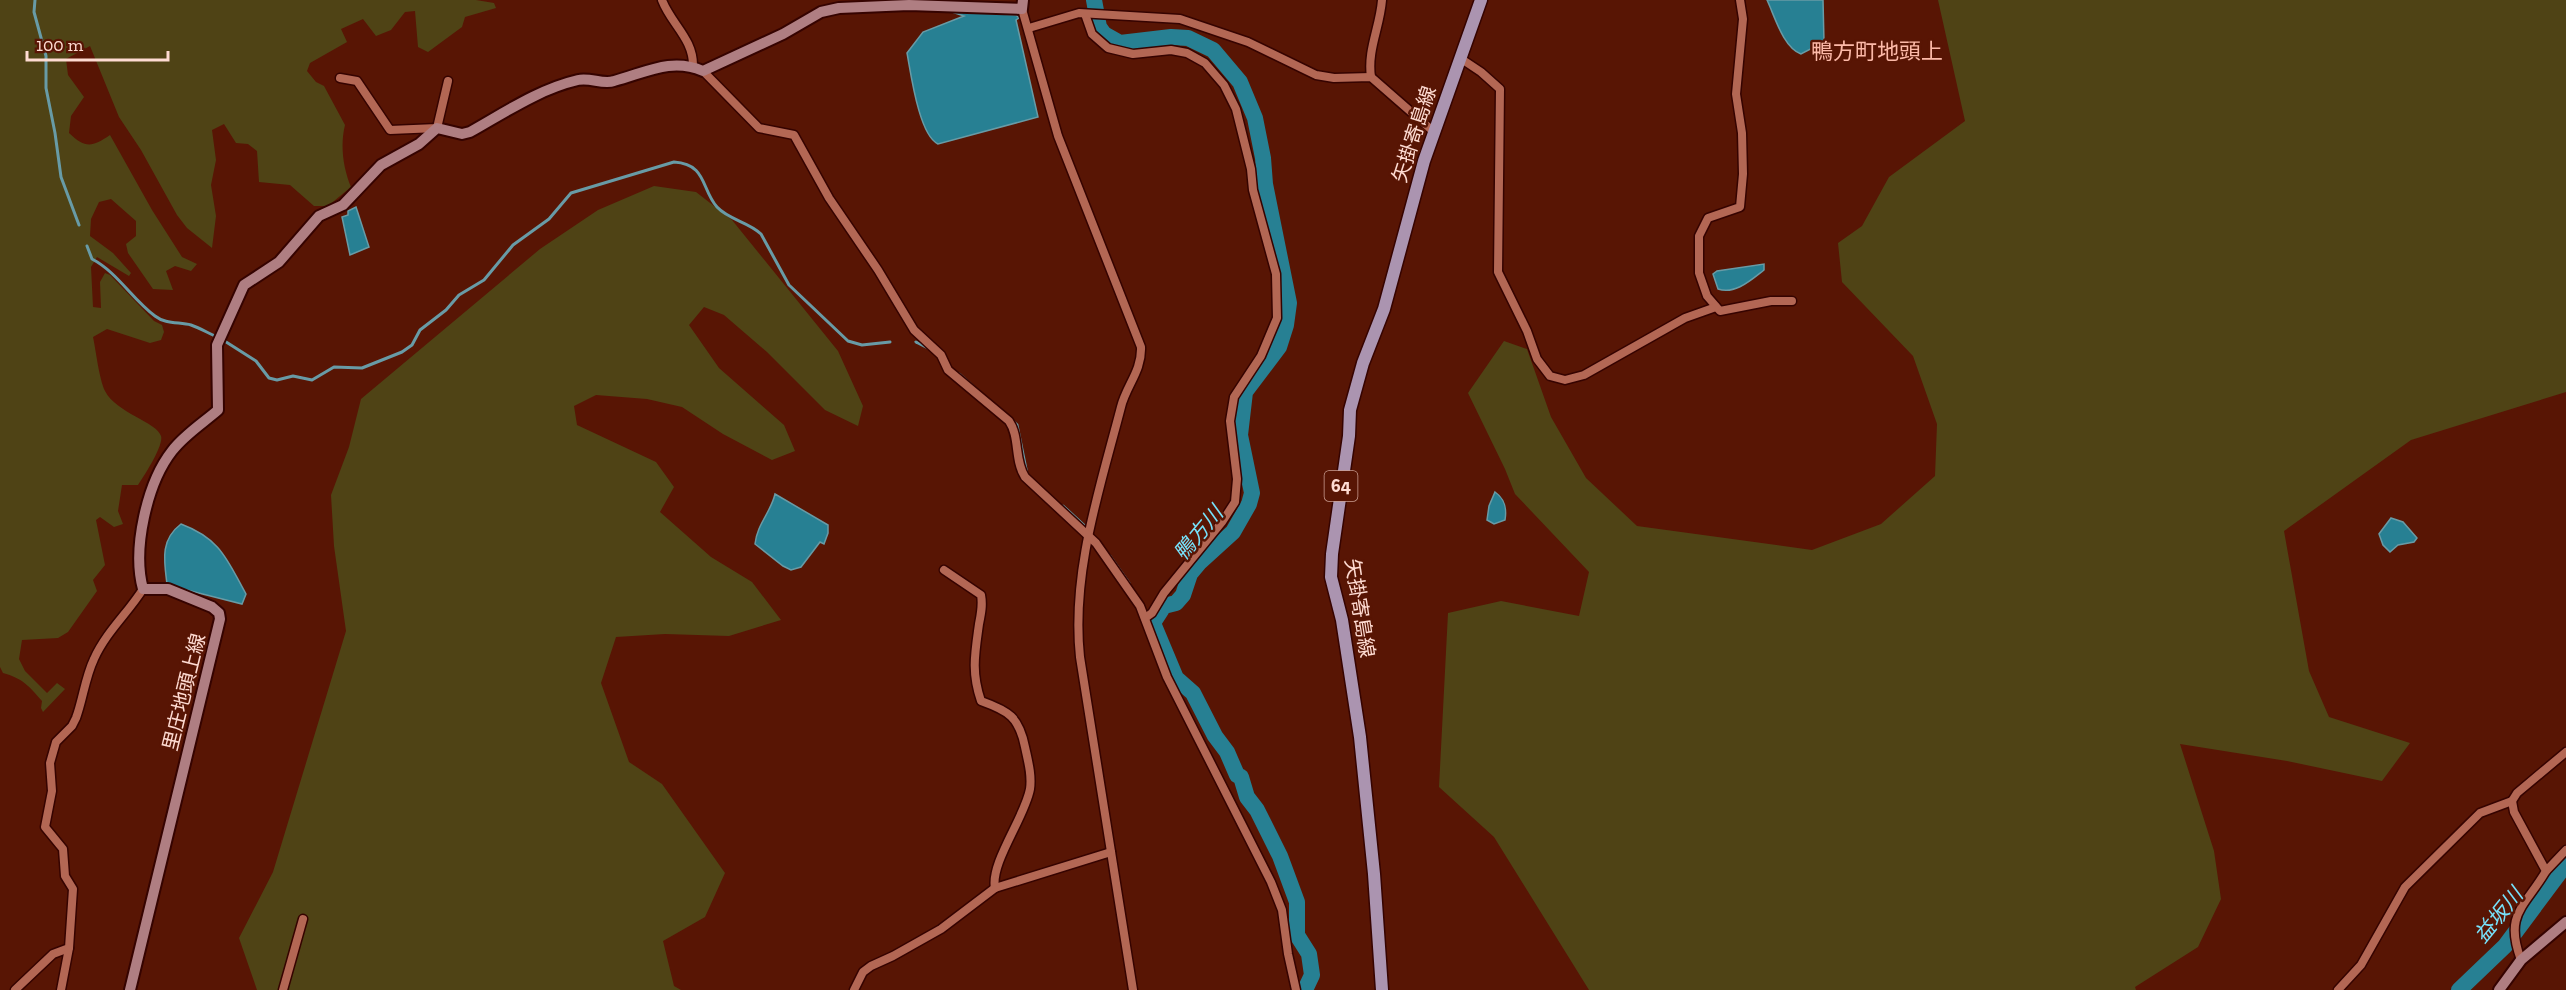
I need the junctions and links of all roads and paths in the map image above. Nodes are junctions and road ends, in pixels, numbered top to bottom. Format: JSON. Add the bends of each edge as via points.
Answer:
{"nodes":[{"id":1,"x":662,"y":0,"type":"edge"},
{"id":2,"x":1382,"y":0,"type":"edge"},
{"id":3,"x":1481,"y":0,"type":"edge"},
{"id":4,"x":1740,"y":0,"type":"edge"},
{"id":5,"x":1022,"y":4,"type":"edge"},
{"id":6,"x":1088,"y":14,"type":"junction"},
{"id":7,"x":1029,"y":28,"type":"junction"},
{"id":8,"x":1460,"y":58,"type":"junction"},
{"id":9,"x":698,"y":69,"type":"junction"},
{"id":10,"x":1371,"y":77,"type":"junction"},
{"id":11,"x":340,"y":78,"type":"dead end"},
{"id":12,"x":448,"y":81,"type":"dead end"},
{"id":13,"x":437,"y":128,"type":"junction"},
{"id":14,"x":1434,"y":132,"type":"junction"},
{"id":15,"x":1792,"y":301,"type":"dead end"},
{"id":16,"x":1716,"y":307,"type":"junction"},
{"id":17,"x":1090,"y":531,"type":"junction"},
{"id":18,"x":944,"y":570,"type":"dead end"},
{"id":19,"x":143,"y":589,"type":"junction"},
{"id":20,"x":1148,"y":616,"type":"junction"},
{"id":21,"x":2566,"y":752,"type":"edge"},
{"id":22,"x":2512,"y":801,"type":"junction"},
{"id":23,"x":2566,"y":850,"type":"edge"},
{"id":24,"x":1111,"y":852,"type":"junction"},
{"id":25,"x":2546,"y":871,"type":"junction"},
{"id":26,"x":995,"y":888,"type":"junction"},
{"id":27,"x":303,"y":919,"type":"dead end"},
{"id":28,"x":2566,"y":922,"type":"edge"},
{"id":29,"x":69,"y":948,"type":"junction"},
{"id":30,"x":2521,"y":960,"type":"junction"},
{"id":31,"x":15,"y":990,"type":"edge"},
{"id":32,"x":61,"y":990,"type":"edge"},
{"id":33,"x":130,"y":990,"type":"edge"},
{"id":34,"x":283,"y":990,"type":"edge"},
{"id":35,"x":854,"y":990,"type":"edge"},
{"id":36,"x":1132,"y":990,"type":"edge"},
{"id":37,"x":1296,"y":990,"type":"edge"},
{"id":38,"x":1382,"y":990,"type":"edge"},
{"id":39,"x":2338,"y":990,"type":"edge"},
{"id":40,"x":2499,"y":990,"type":"edge"}],
"edges":[{"from":1,"to":9,"type":"street","via":[[684,34]]},
{"from":2,"to":10,"type":"street","via":[[1381,21],[1369,62]]},
{"from":3,"to":8,"type":"main road","name":"矢掛寄島線","number":"64"},
{"from":4,"to":16,"type":"street","via":[[1743,19],[1736,94],[1742,133],[1740,207],[1708,218],[1699,236],[1699,273],[1707,296]]},
{"from":5,"to":7,"type":"street"},
{"from":5,"to":9,"type":"main road","via":[[839,8],[821,12],[783,34]]},
{"from":6,"to":7,"type":"street","via":[[1078,13]]},
{"from":6,"to":10,"type":"street","via":[[1180,19],[1248,42],[1316,75]]},
{"from":6,"to":20,"type":"street","via":[[1092,34],[1108,48],[1133,54],[1171,50],[1187,53],[1206,63],[1224,85],[1236,109],[1276,274],[1277,318],[1261,356],[1234,397],[1230,421],[1237,479],[1235,502]]},
{"from":7,"to":17,"type":"street","via":[[1058,136],[1141,347],[1139,368],[1122,404]]},
{"from":8,"to":14,"type":"main road","name":"矢掛寄島線","number":"64"},
{"from":8,"to":16,"type":"street","via":[[1500,89],[1498,272],[1537,359],[1550,376],[1565,380],[1584,375],[1685,318]]},
{"from":9,"to":13,"type":"main road","via":[[659,66],[611,82],[578,80],[531,98],[470,132]]},
{"from":9,"to":17,"type":"street","via":[[759,128],[794,135],[829,198],[914,330],[941,355],[948,370],[1009,421],[1025,477]]},
{"from":10,"to":14,"type":"street"},
{"from":11,"to":13,"type":"street","via":[[357,81],[390,130]]},
{"from":12,"to":13,"type":"street"},
{"from":13,"to":19,"type":"main road","via":[[419,144],[381,165],[343,205],[319,216],[279,262],[244,285],[220,338],[216,371],[218,410],[174,448],[148,504],[139,551]]},
{"from":14,"to":38,"type":"main road","name":"矢掛寄島線","number":"64","via":[[1384,309],[1350,410],[1332,554],[1331,576],[1342,620],[1360,737]]},
{"from":15,"to":16,"type":"street","via":[[1720,311]]},
{"from":17,"to":20,"type":"street"},
{"from":17,"to":24,"type":"street","via":[[1080,583],[1078,638]]},
{"from":18,"to":26,"type":"street","via":[[981,595],[974,682],[981,701],[1006,710],[1022,731],[1030,768],[1030,789],[995,872]]},
{"from":19,"to":29,"type":"street","via":[[94,658],[76,718],[56,742],[50,763],[52,791],[45,827],[63,849],[65,876],[73,889]]},
{"from":19,"to":33,"type":"main road","name":"里庄地頭上線","via":[[168,589],[212,607],[220,619]]},
{"from":20,"to":37,"type":"street","via":[[1167,677],[1271,882],[1282,910]]},
{"from":21,"to":22,"type":"street"},
{"from":22,"to":25,"type":"street","via":[[2514,812]]},
{"from":22,"to":39,"type":"street","via":[[2480,813],[2405,887],[2361,965]]},
{"from":23,"to":25,"type":"street"},
{"from":24,"to":26,"type":"street"},
{"from":24,"to":36,"type":"street"},
{"from":25,"to":30,"type":"street","via":[[2514,920],[2513,933]]},
{"from":26,"to":35,"type":"street","via":[[941,929],[871,966],[863,972]]},
{"from":27,"to":34,"type":"street"},
{"from":28,"to":30,"type":"main road"},
{"from":29,"to":31,"type":"street","via":[[53,954]]},
{"from":29,"to":32,"type":"street"},
{"from":30,"to":40,"type":"main road"}]}
